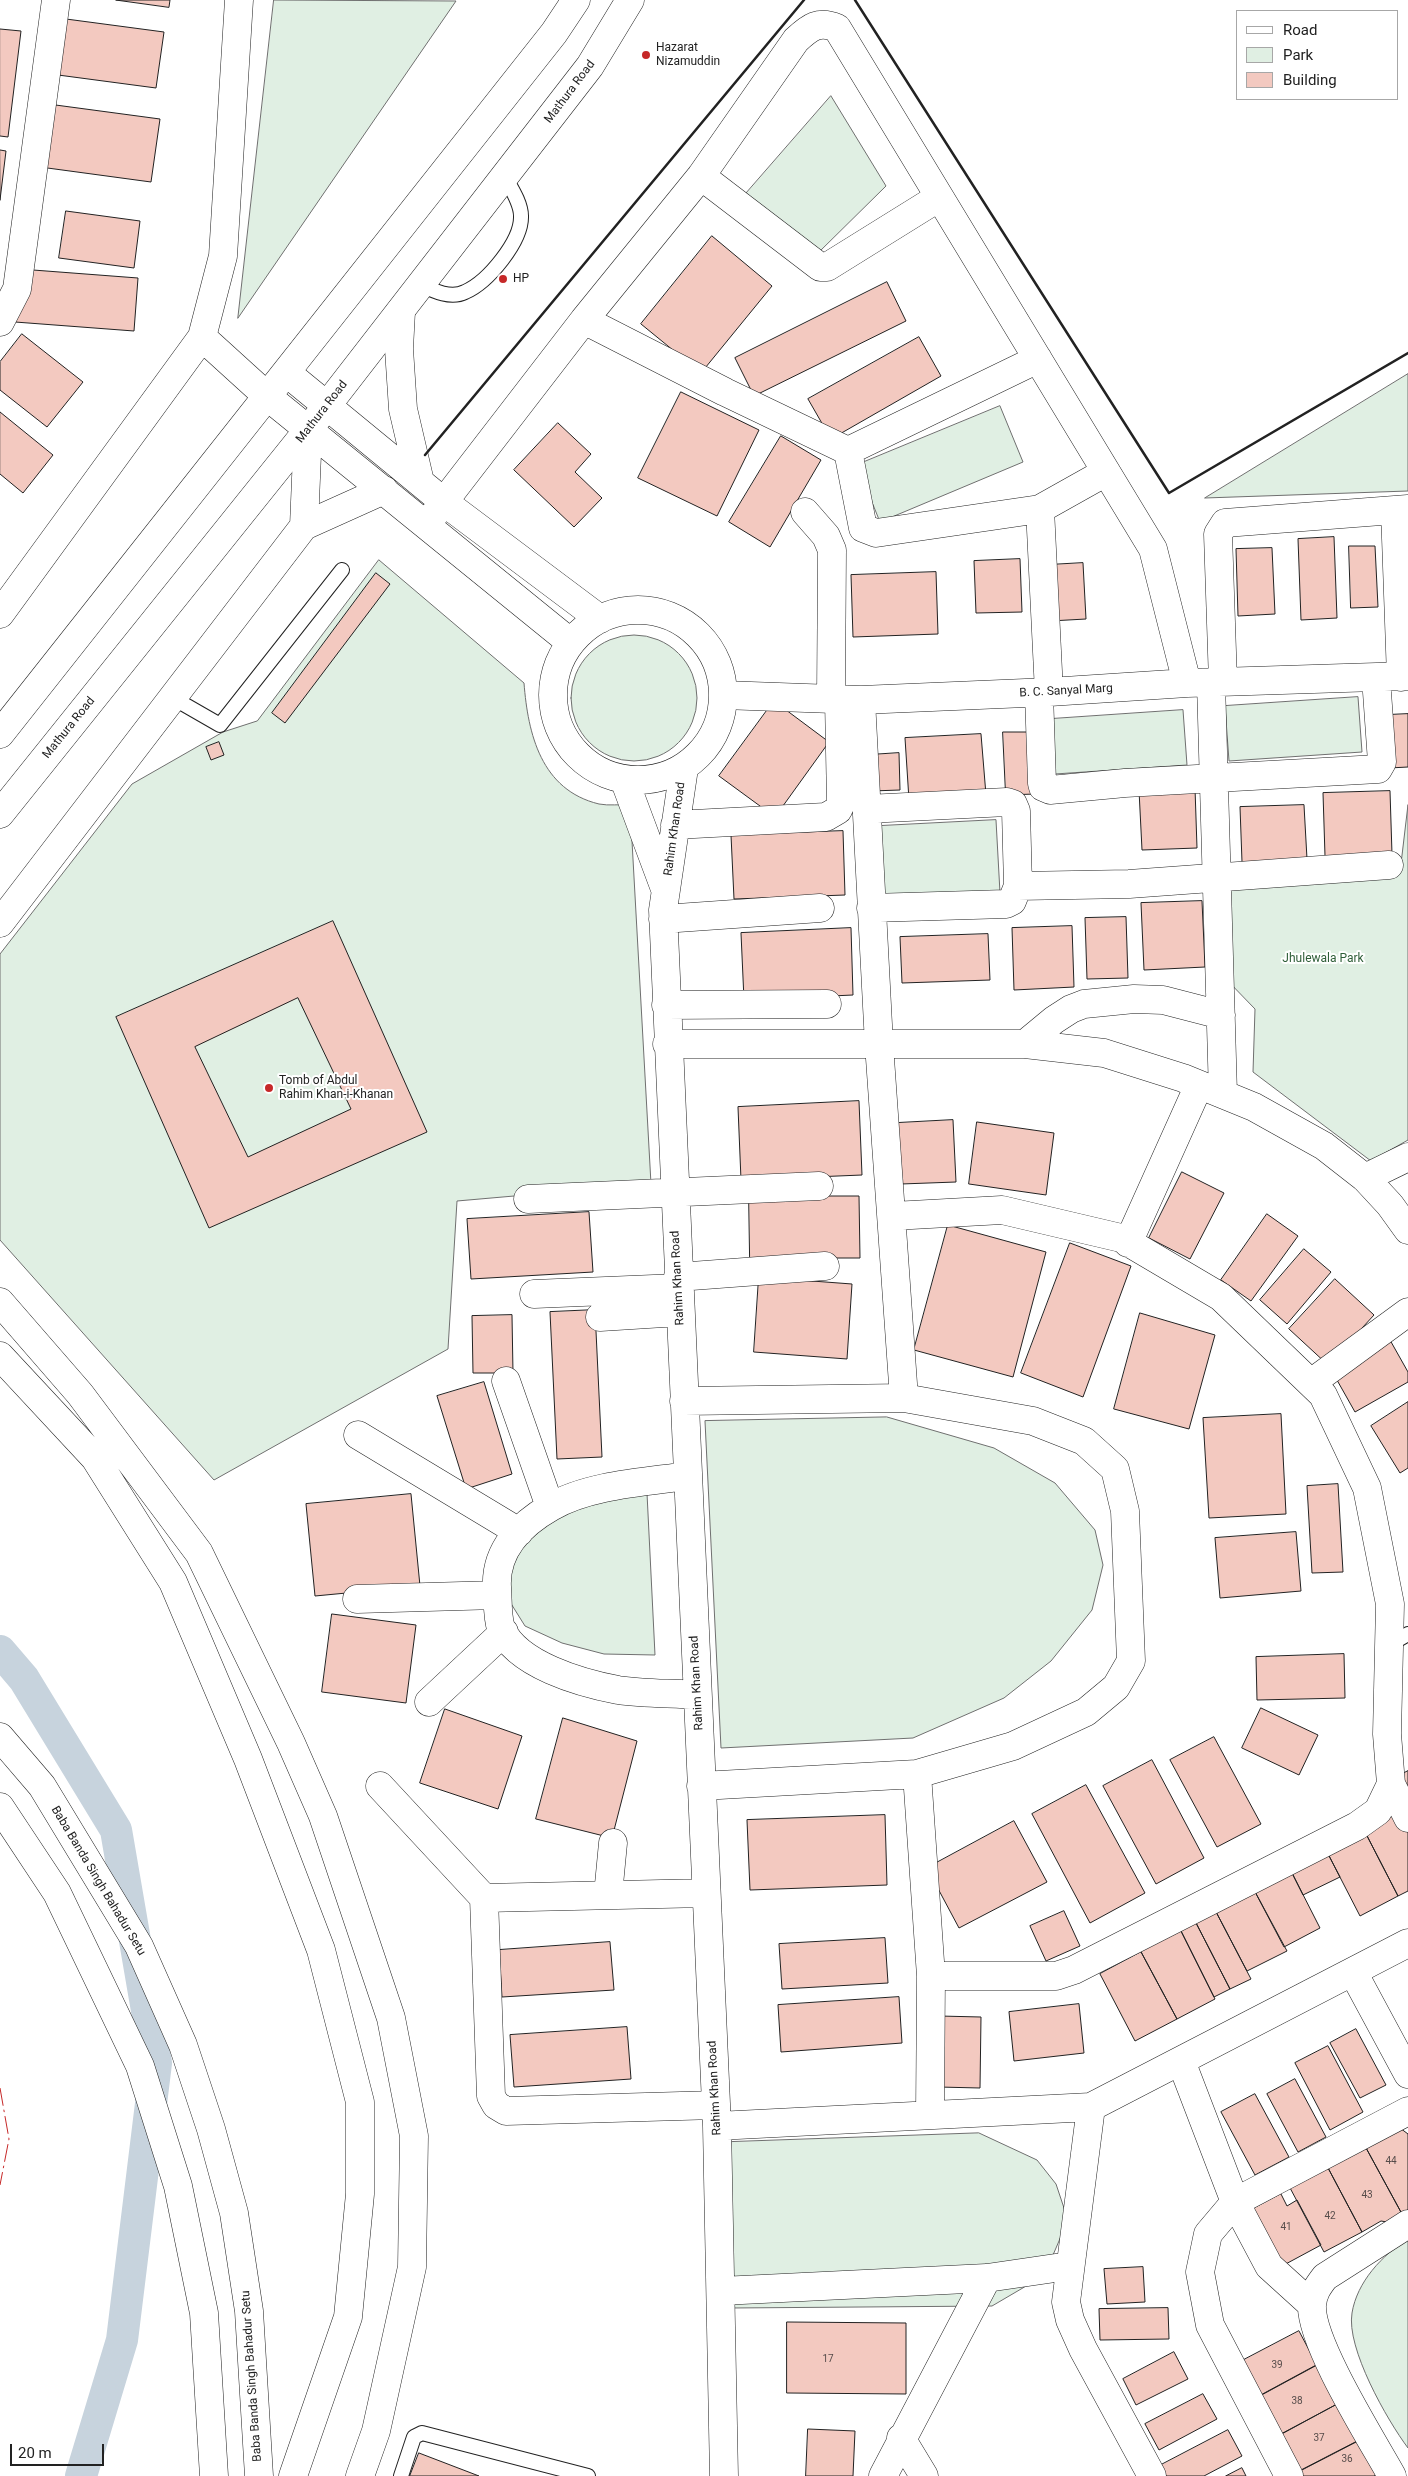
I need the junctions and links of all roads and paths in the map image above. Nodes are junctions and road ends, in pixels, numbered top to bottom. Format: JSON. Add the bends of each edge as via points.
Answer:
{"nodes":[{"id":1,"x":56,"y":0,"type":"edge"},
{"id":2,"x":239,"y":0,"type":"edge"},
{"id":3,"x":575,"y":0,"type":"edge"},
{"id":4,"x":630,"y":0,"type":"edge"},
{"id":5,"x":701,"y":176,"type":"junction"},
{"id":6,"x":505,"y":177,"type":"junction"},
{"id":7,"x":938,"y":198,"type":"junction"},
{"id":8,"x":421,"y":285,"type":"junction"},
{"id":9,"x":401,"y":311,"type":"junction"},
{"id":10,"x":584,"y":320,"type":"junction"},
{"id":11,"x":0,"y":322,"type":"edge"},
{"id":12,"x":202,"y":337,"type":"junction"},
{"id":13,"x":1038,"y":359,"type":"junction"},
{"id":14,"x":287,"y":373,"type":"junction"},
{"id":15,"x":268,"y":397,"type":"junction"},
{"id":16,"x":326,"y":406,"type":"junction"},
{"id":17,"x":308,"y":430,"type":"junction"},
{"id":18,"x":848,"y":451,"type":"junction"},
{"id":19,"x":1106,"y":472,"type":"junction"},
{"id":20,"x":420,"y":482,"type":"junction"},
{"id":21,"x":384,"y":490,"type":"junction"},
{"id":22,"x":444,"y":502,"type":"junction"},
{"id":23,"x":1040,"y":509,"type":"junction"},
{"id":24,"x":1402,"y":510,"type":"edge"},
{"id":25,"x":805,"y":512,"type":"dead end"},
{"id":26,"x":426,"y":525,"type":"junction"},
{"id":27,"x":304,"y":526,"type":"junction"},
{"id":28,"x":342,"y":570,"type":"dead end"},
{"id":29,"x":0,"y":614,"type":"edge"},
{"id":30,"x":600,"y":619,"type":"junction"},
{"id":31,"x":570,"y":642,"type":"junction"},
{"id":32,"x":1395,"y":677,"type":"edge"},
{"id":33,"x":1207,"y":683,"type":"junction"},
{"id":34,"x":1044,"y":692,"type":"junction"},
{"id":35,"x":723,"y":694,"type":"junction"},
{"id":36,"x":173,"y":698,"type":"junction"},
{"id":37,"x":844,"y":699,"type":"junction"},
{"id":38,"x":0,"y":734,"type":"edge"},
{"id":39,"x":684,"y":768,"type":"junction"},
{"id":40,"x":1214,"y":778,"type":"junction"},
{"id":41,"x":624,"y":779,"type":"junction"},
{"id":42,"x":868,"y":809,"type":"junction"},
{"id":43,"x":0,"y":814,"type":"edge"},
{"id":44,"x":675,"y":825,"type":"junction"},
{"id":45,"x":1389,"y":865,"type":"dead end"},
{"id":46,"x":1217,"y":879,"type":"junction"},
{"id":47,"x":1018,"y":886,"type":"junction"},
{"id":48,"x":666,"y":890,"type":"junction"},
{"id":49,"x":820,"y":908,"type":"dead end"},
{"id":50,"x":872,"y":908,"type":"junction"},
{"id":51,"x":663,"y":920,"type":"junction"},
{"id":52,"x":0,"y":923,"type":"edge"},
{"id":53,"x":798,"y":1004,"type":"junction"},
{"id":54,"x":827,"y":1004,"type":"dead end"},
{"id":55,"x":666,"y":1005,"type":"junction"},
{"id":56,"x":1221,"y":1015,"type":"junction"},
{"id":57,"x":667,"y":1044,"type":"junction"},
{"id":58,"x":799,"y":1044,"type":"junction"},
{"id":59,"x":878,"y":1044,"type":"junction"},
{"id":60,"x":1026,"y":1044,"type":"junction"},
{"id":61,"x":1211,"y":1090,"type":"junction"},
{"id":62,"x":1408,"y":1157,"type":"edge"},
{"id":63,"x":1365,"y":1178,"type":"junction"},
{"id":64,"x":819,"y":1186,"type":"dead end"},
{"id":65,"x":674,"y":1194,"type":"junction"},
{"id":66,"x":528,"y":1199,"type":"dead end"},
{"id":67,"x":892,"y":1216,"type":"junction"},
{"id":68,"x":1408,"y":1230,"type":"edge"},
{"id":69,"x":1128,"y":1243,"type":"junction"},
{"id":70,"x":825,"y":1266,"type":"dead end"},
{"id":71,"x":679,"y":1292,"type":"junction"},
{"id":72,"x":534,"y":1294,"type":"dead end"},
{"id":73,"x":0,"y":1302,"type":"edge"},
{"id":74,"x":1408,"y":1312,"type":"edge"},
{"id":75,"x":600,"y":1317,"type":"dead end"},
{"id":76,"x":0,"y":1356,"type":"edge"},
{"id":77,"x":1311,"y":1383,"type":"junction"},
{"id":78,"x":516,"y":1387,"type":"dead end"},
{"id":79,"x":904,"y":1398,"type":"junction"},
{"id":80,"x":684,"y":1401,"type":"junction"},
{"id":81,"x":358,"y":1435,"type":"dead end"},
{"id":82,"x":687,"y":1476,"type":"junction"},
{"id":83,"x":557,"y":1504,"type":"junction"},
{"id":84,"x":519,"y":1532,"type":"junction"},
{"id":85,"x":497,"y":1595,"type":"junction"},
{"id":86,"x":356,"y":1599,"type":"dead end"},
{"id":87,"x":504,"y":1632,"type":"junction"},
{"id":88,"x":1398,"y":1640,"type":"edge"},
{"id":89,"x":697,"y":1695,"type":"junction"},
{"id":90,"x":429,"y":1702,"type":"dead end"},
{"id":91,"x":0,"y":1737,"type":"edge"},
{"id":92,"x":917,"y":1774,"type":"junction"},
{"id":93,"x":1391,"y":1784,"type":"junction"},
{"id":94,"x":380,"y":1786,"type":"dead end"},
{"id":95,"x":701,"y":1786,"type":"junction"},
{"id":96,"x":0,"y":1808,"type":"edge"},
{"id":97,"x":1408,"y":1818,"type":"edge"},
{"id":98,"x":613,"y":1843,"type":"dead end"},
{"id":99,"x":706,"y":1893,"type":"junction"},
{"id":100,"x":608,"y":1894,"type":"junction"},
{"id":101,"x":484,"y":1898,"type":"junction"},
{"id":102,"x":1408,"y":1943,"type":"edge"},
{"id":103,"x":1353,"y":1972,"type":"junction"},
{"id":104,"x":931,"y":1976,"type":"junction"},
{"id":105,"x":1181,"y":2061,"type":"junction"},
{"id":106,"x":1408,"y":2074,"type":"edge"},
{"id":107,"x":1091,"y":2107,"type":"junction"},
{"id":108,"x":1408,"y":2111,"type":"edge"},
{"id":109,"x":716,"y":2115,"type":"junction"},
{"id":110,"x":930,"y":2115,"type":"junction"},
{"id":111,"x":1235,"y":2202,"type":"junction"},
{"id":112,"x":1408,"y":2224,"type":"edge"},
{"id":113,"x":1069,"y":2266,"type":"junction"},
{"id":114,"x":987,"y":2278,"type":"junction"},
{"id":115,"x":721,"y":2291,"type":"junction"},
{"id":116,"x":1312,"y":2305,"type":"junction"},
{"id":117,"x":901,"y":2438,"type":"junction"},
{"id":118,"x":214,"y":2476,"type":"edge"},
{"id":119,"x":260,"y":2476,"type":"edge"},
{"id":120,"x":293,"y":2476,"type":"edge"},
{"id":121,"x":360,"y":2476,"type":"edge"},
{"id":122,"x":401,"y":2476,"type":"edge"},
{"id":123,"x":588,"y":2476,"type":"edge"},
{"id":124,"x":724,"y":2476,"type":"edge"},
{"id":125,"x":883,"y":2476,"type":"edge"},
{"id":126,"x":924,"y":2476,"type":"edge"},
{"id":127,"x":1152,"y":2476,"type":"edge"},
{"id":128,"x":1289,"y":2476,"type":"edge"},
{"id":129,"x":1392,"y":2476,"type":"edge"}],
"edges":[{"from":1,"to":11,"type":"main road","via":[[17,289]]},
{"from":2,"to":12,"type":"main road","via":[[223,256]]},
{"from":3,"to":14,"type":"main road","via":[[554,33]]},
{"from":4,"to":6,"type":"main road","name":"Mathura Road","via":[[590,66]]},
{"from":5,"to":7,"type":"main road","via":[[820,267],[827,267]]},
{"from":5,"to":7,"type":"main road","via":[[796,40],[808,28],[828,24],[837,28]]},
{"from":5,"to":10,"type":"main road"},
{"from":6,"to":8,"type":"main road","name":"Mathura Road"},
{"from":6,"to":8,"type":"lane","via":[[516,196],[521,216],[515,240],[499,265],[465,292],[440,294]]},
{"from":7,"to":13,"type":"main road"},
{"from":8,"to":9,"type":"main road","name":"Mathura Road"},
{"from":9,"to":16,"type":"main road","name":"Mathura Road"},
{"from":9,"to":20,"type":"main road","via":[[398,349],[403,410]]},
{"from":10,"to":18,"type":"main road"},
{"from":10,"to":22,"type":"main road"},
{"from":12,"to":15,"type":"main road"},
{"from":12,"to":29,"type":"main road"},
{"from":13,"to":18,"type":"main road"},
{"from":13,"to":19,"type":"main road"},
{"from":14,"to":15,"type":"main road"},
{"from":14,"to":16,"type":"main road"},
{"from":15,"to":17,"type":"main road"},
{"from":15,"to":38,"type":"main road"},
{"from":16,"to":17,"type":"main road","name":"Mathura Road"},
{"from":16,"to":20,"type":"main road"},
{"from":17,"to":21,"type":"main road"},
{"from":17,"to":27,"type":"main road"},
{"from":17,"to":43,"type":"main road","name":"Mathura Road"},
{"from":18,"to":23,"type":"main road","via":[[863,528],[869,531],[876,533]]},
{"from":19,"to":23,"type":"main road"},
{"from":19,"to":33,"type":"main road","via":[[1153,549]]},
{"from":20,"to":22,"type":"main road"},
{"from":21,"to":26,"type":"main road"},
{"from":21,"to":27,"type":"main road"},
{"from":22,"to":26,"type":"main road"},
{"from":22,"to":30,"type":"main road"},
{"from":23,"to":34,"type":"main road"},
{"from":24,"to":32,"type":"main road"},
{"from":24,"to":33,"type":"main road","via":[[1225,523],[1218,534]]},
{"from":25,"to":37,"type":"main road","via":[[826,536],[832,550]]},
{"from":26,"to":31,"type":"main road"},
{"from":27,"to":36,"type":"main road"},
{"from":28,"to":36,"type":"lane","via":[[220,726]]},
{"from":30,"to":31,"type":"main road"},
{"from":30,"to":35,"type":"main road","via":[[613,613],[639,609],[665,614],[688,626],[707,645],[719,668]]},
{"from":31,"to":41,"type":"main road","via":[[558,665],[552,690],[555,717],[565,741],[583,761],[606,775]]},
{"from":32,"to":33,"type":"main road","name":"B. C. Sanyal Marg"},
{"from":32,"to":40,"type":"main road","via":[[1382,762],[1378,769]]},
{"from":33,"to":34,"type":"main road","name":"B. C. Sanyal Marg"},
{"from":33,"to":40,"type":"main road"},
{"from":34,"to":37,"type":"main road","name":"B. C. Sanyal Marg"},
{"from":34,"to":40,"type":"main road","via":[[1043,787],[1050,790]]},
{"from":35,"to":37,"type":"main road","name":"B. C. Sanyal Marg"},
{"from":35,"to":39,"type":"main road","via":[[715,731],[705,748]]},
{"from":36,"to":52,"type":"main road"},
{"from":37,"to":42,"type":"main road"},
{"from":37,"to":44,"type":"main road","via":[[841,803],[838,810],[826,817]]},
{"from":39,"to":41,"type":"main road","via":[[658,779]]},
{"from":39,"to":44,"type":"main road","name":"Rahim Khan Road"},
{"from":40,"to":46,"type":"main road"},
{"from":41,"to":48,"type":"main road","name":"Rahim Khan Road"},
{"from":42,"to":47,"type":"main road","via":[[1013,804],[1016,811]]},
{"from":42,"to":50,"type":"main road"},
{"from":44,"to":48,"type":"main road","name":"Rahim Khan Road"},
{"from":45,"to":46,"type":"main road"},
{"from":46,"to":47,"type":"main road"},
{"from":46,"to":56,"type":"main road"},
{"from":47,"to":50,"type":"main road","via":[[1012,901],[1006,904]]},
{"from":48,"to":51,"type":"main road","name":"Rahim Khan Road"},
{"from":49,"to":51,"type":"main road"},
{"from":50,"to":59,"type":"main road"},
{"from":51,"to":55,"type":"main road","name":"Rahim Khan Road"},
{"from":53,"to":54,"type":"main road"},
{"from":53,"to":55,"type":"main road"},
{"from":53,"to":58,"type":"main road"},
{"from":55,"to":57,"type":"main road","name":"Rahim Khan Road"},
{"from":56,"to":60,"type":"main road","via":[[1163,1000],[1084,1004],[1062,1015]]},
{"from":56,"to":61,"type":"main road"},
{"from":57,"to":58,"type":"main road"},
{"from":57,"to":65,"type":"main road","name":"Rahim Khan Road"},
{"from":58,"to":59,"type":"main road"},
{"from":59,"to":60,"type":"main road"},
{"from":59,"to":67,"type":"main road"},
{"from":60,"to":61,"type":"main road","via":[[1104,1053]]},
{"from":61,"to":63,"type":"main road","via":[[1254,1107],[1324,1146]]},
{"from":61,"to":69,"type":"main road"},
{"from":62,"to":63,"type":"main road"},
{"from":63,"to":68,"type":"main road"},
{"from":64,"to":65,"type":"main road"},
{"from":65,"to":66,"type":"main road"},
{"from":65,"to":71,"type":"main road","name":"Rahim Khan Road"},
{"from":67,"to":69,"type":"main road","via":[[1002,1210],[1121,1238]]},
{"from":67,"to":79,"type":"main road"},
{"from":69,"to":77,"type":"main road","via":[[1221,1296]]},
{"from":70,"to":71,"type":"main road"},
{"from":71,"to":72,"type":"main road"},
{"from":71,"to":75,"type":"main road"},
{"from":71,"to":80,"type":"main road","name":"Rahim Khan Road"},
{"from":73,"to":121,"type":"main road","via":[[80,1394],[199,1552],[323,1816],[392,2018],[414,2136],[412,2267],[376,2431]]},
{"from":74,"to":77,"type":"main road"},
{"from":76,"to":120,"type":"main road","via":[[95,1458],[173,1582],[248,1759],[324,1959],[360,2102],[360,2194],[348,2317]]},
{"from":77,"to":88,"type":"main road","via":[[1324,1395],[1367,1488]]},
{"from":78,"to":83,"type":"main road"},
{"from":79,"to":80,"type":"main road"},
{"from":79,"to":92,"type":"main road","via":[[1033,1421],[1084,1441],[1115,1469],[1125,1511],[1131,1661],[1116,1687],[1086,1712],[1013,1746]]},
{"from":80,"to":82,"type":"main road","name":"Rahim Khan Road"},
{"from":81,"to":84,"type":"main road"},
{"from":82,"to":83,"type":"main road","via":[[605,1489]]},
{"from":82,"to":89,"type":"main road","name":"Rahim Khan Road"},
{"from":83,"to":84,"type":"main road"},
{"from":84,"to":85,"type":"main road","via":[[499,1558]]},
{"from":85,"to":86,"type":"main road"},
{"from":85,"to":87,"type":"main road"},
{"from":87,"to":89,"type":"main road","via":[[515,1648],[554,1673],[618,1690]]},
{"from":87,"to":90,"type":"main road"},
{"from":88,"to":93,"type":"main road","via":[[1387,1734]]},
{"from":89,"to":95,"type":"main road","name":"Rahim Khan Road"},
{"from":91,"to":119,"type":"main road","name":"Baba Banda Singh Bahadur Setu","via":[[42,1786],[139,1946],[183,2045],[234,2213],[249,2311]]},
{"from":92,"to":95,"type":"main road"},
{"from":92,"to":104,"type":"main road"},
{"from":93,"to":97,"type":"main road"},
{"from":93,"to":104,"type":"main road","via":[[1378,1811],[1357,1826],[1074,1970],[1056,1976]]},
{"from":94,"to":101,"type":"main road"},
{"from":95,"to":99,"type":"main road","name":"Rahim Khan Road"},
{"from":96,"to":118,"type":"main road","via":[[57,1893],[140,2066],[178,2186],[204,2313]]},
{"from":98,"to":100,"type":"main road"},
{"from":99,"to":100,"type":"main road"},
{"from":99,"to":109,"type":"main road","name":"Rahim Khan Road"},
{"from":100,"to":101,"type":"main road"},
{"from":101,"to":109,"type":"main road","via":[[491,2096],[496,2106],[506,2110]]},
{"from":102,"to":103,"type":"main road"},
{"from":103,"to":105,"type":"main road"},
{"from":103,"to":106,"type":"main road"},
{"from":104,"to":110,"type":"main road"},
{"from":105,"to":107,"type":"main road"},
{"from":105,"to":111,"type":"main road"},
{"from":107,"to":110,"type":"main road"},
{"from":107,"to":113,"type":"main road"},
{"from":108,"to":111,"type":"main road"},
{"from":109,"to":110,"type":"main road"},
{"from":109,"to":115,"type":"main road","name":"Rahim Khan Road"},
{"from":111,"to":116,"type":"main road","via":[[1269,2266]]},
{"from":111,"to":128,"type":"main road","via":[[1208,2234],[1200,2272],[1210,2325]]},
{"from":112,"to":116,"type":"main road","via":[[1325,2277],[1316,2290]]},
{"from":113,"to":114,"type":"main road"},
{"from":113,"to":127,"type":"main road","via":[[1066,2302],[1070,2320]]},
{"from":114,"to":115,"type":"main road"},
{"from":114,"to":117,"type":"main road"},
{"from":115,"to":124,"type":"main road","name":"Rahim Khan Road"},
{"from":116,"to":129,"type":"main road","via":[[1314,2322],[1327,2355]]},
{"from":117,"to":125,"type":"main road"},
{"from":117,"to":126,"type":"main road"},
{"from":122,"to":123,"type":"lane","via":[[414,2437],[422,2433]]}]}
